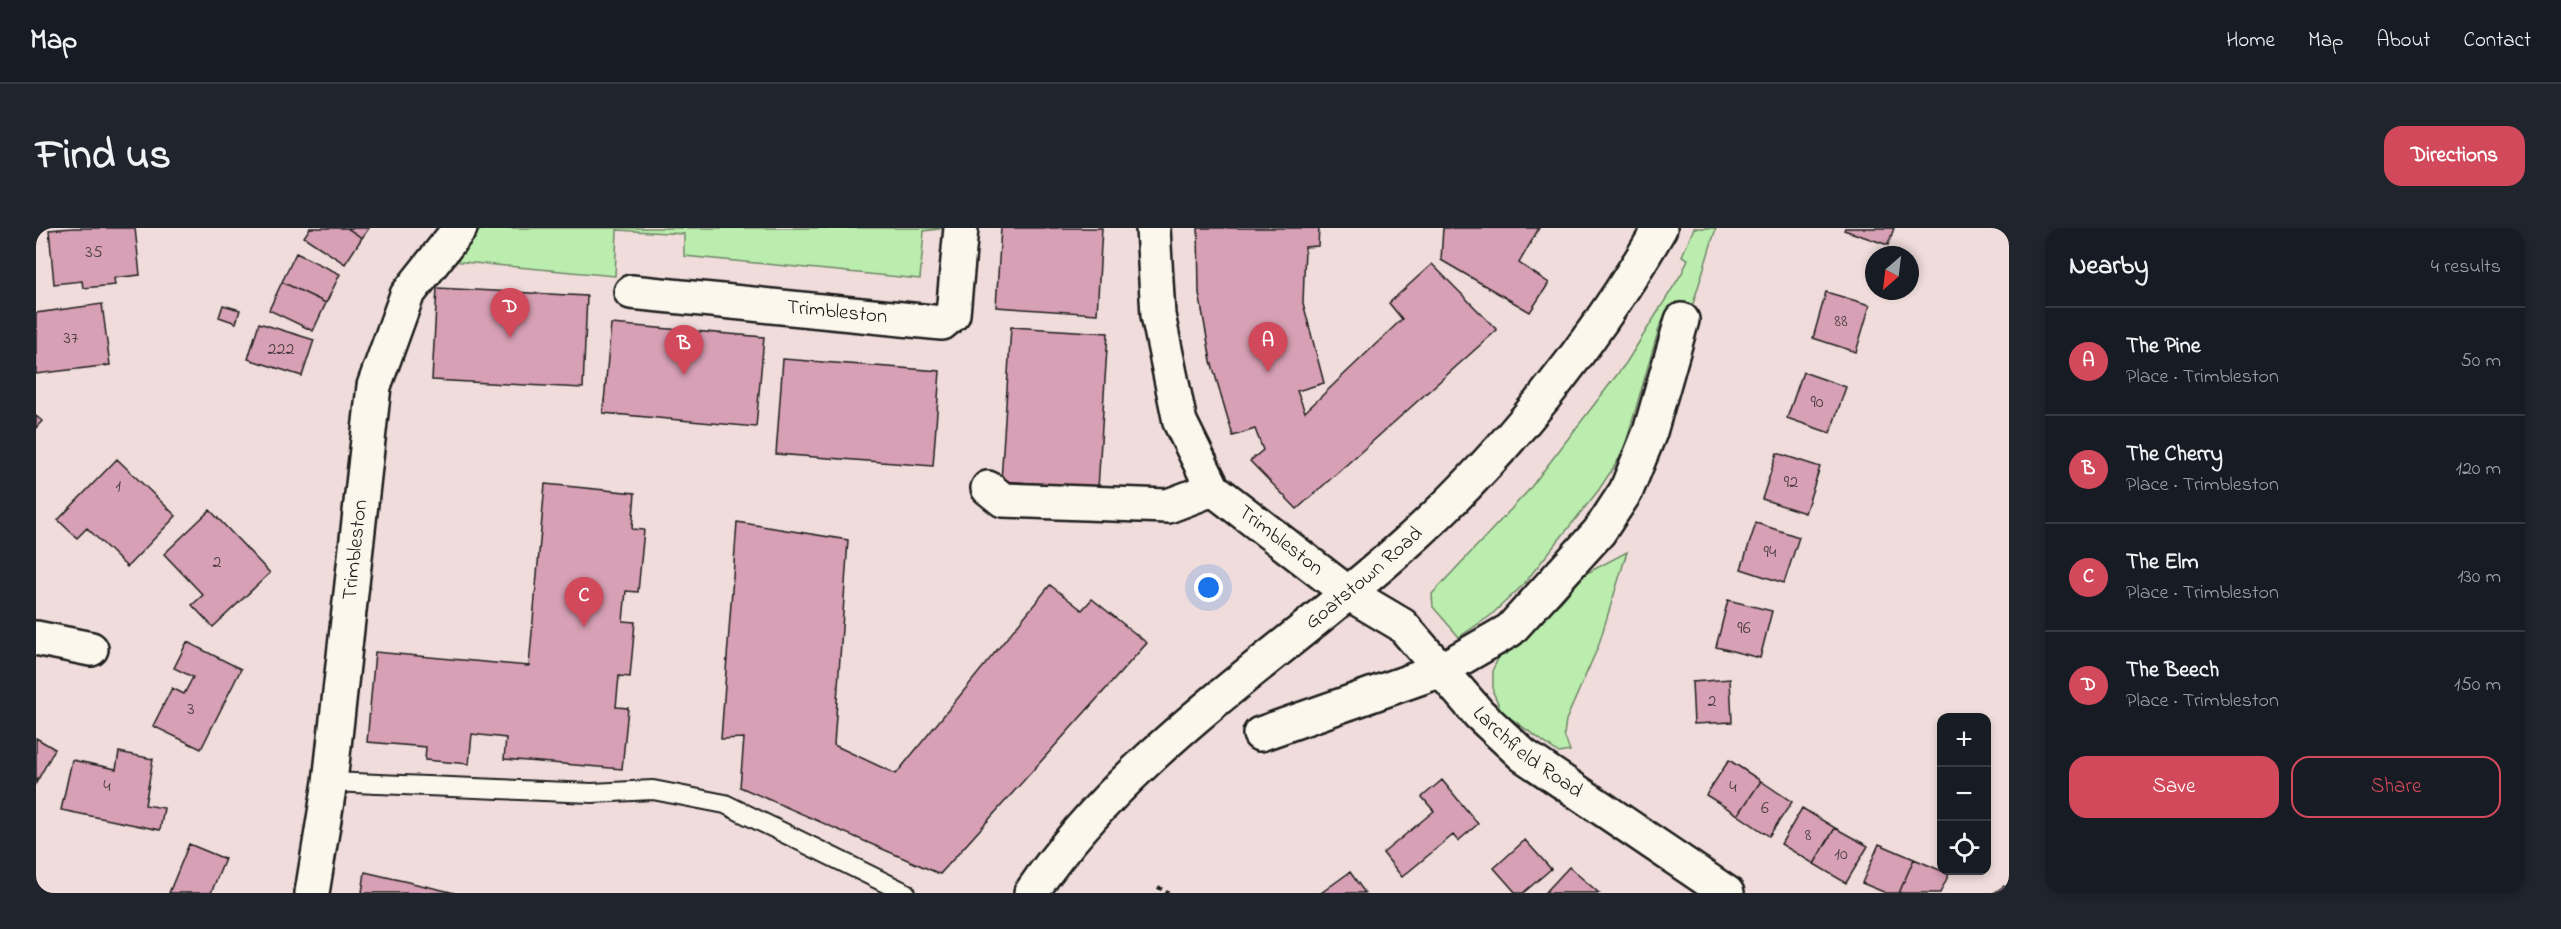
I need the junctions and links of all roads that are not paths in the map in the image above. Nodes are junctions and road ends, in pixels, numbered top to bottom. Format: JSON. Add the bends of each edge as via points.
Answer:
{"nodes":[{"id":1,"x":460,"y":228,"type":"edge"},
{"id":2,"x":962,"y":228,"type":"edge"},
{"id":3,"x":1153,"y":228,"type":"edge"},
{"id":4,"x":1660,"y":228,"type":"edge"},
{"id":5,"x":631,"y":292,"type":"dead end"},
{"id":6,"x":1682,"y":320,"type":"dead end"},
{"id":7,"x":988,"y":488,"type":"dead end"},
{"id":8,"x":1213,"y":489,"type":"junction"},
{"id":9,"x":1348,"y":593,"type":"junction"},
{"id":10,"x":36,"y":639,"type":"edge"},
{"id":11,"x":91,"y":649,"type":"dead end"},
{"id":12,"x":1439,"y":671,"type":"junction"},
{"id":13,"x":1260,"y":734,"type":"dead end"},
{"id":14,"x":330,"y":782,"type":"junction"},
{"id":15,"x":312,"y":893,"type":"edge"},
{"id":16,"x":906,"y":893,"type":"edge"},
{"id":17,"x":1031,"y":893,"type":"edge"},
{"id":18,"x":1727,"y":893,"type":"edge"}],
"edges":[{"from":1,"to":14,"type":"street","name":"Trimbleston","via":[[407,295],[374,386]]},
{"from":2,"to":5,"type":"street","name":"Trimbleston","via":[[953,314],[942,323]]},
{"from":3,"to":8,"type":"street","name":"Trimbleston","via":[[1158,315],[1180,422]]},
{"from":4,"to":9,"type":"street","name":"Goatstown Road","via":[[1618,300],[1518,427],[1408,542]]},
{"from":6,"to":12,"type":"street","via":[[1646,442],[1626,491],[1599,532],[1510,630]]},
{"from":7,"to":8,"type":"street","via":[[1003,500],[1168,506]]},
{"from":8,"to":9,"type":"street","name":"Trimbleston"},
{"from":9,"to":12,"type":"street","name":"Larchfield Road","via":[[1402,625]]},
{"from":9,"to":17,"type":"street","name":"Goatstown Road","via":[[1209,704],[1102,806],[1057,855]]},
{"from":10,"to":11,"type":"street"},
{"from":12,"to":13,"type":"street"},
{"from":12,"to":18,"type":"street","name":"Larchfield Road","via":[[1523,755]]},
{"from":14,"to":15,"type":"street","name":"Trimbleston"},
{"from":14,"to":16,"type":"lane","via":[[592,793],[663,792],[725,804]]}]}
